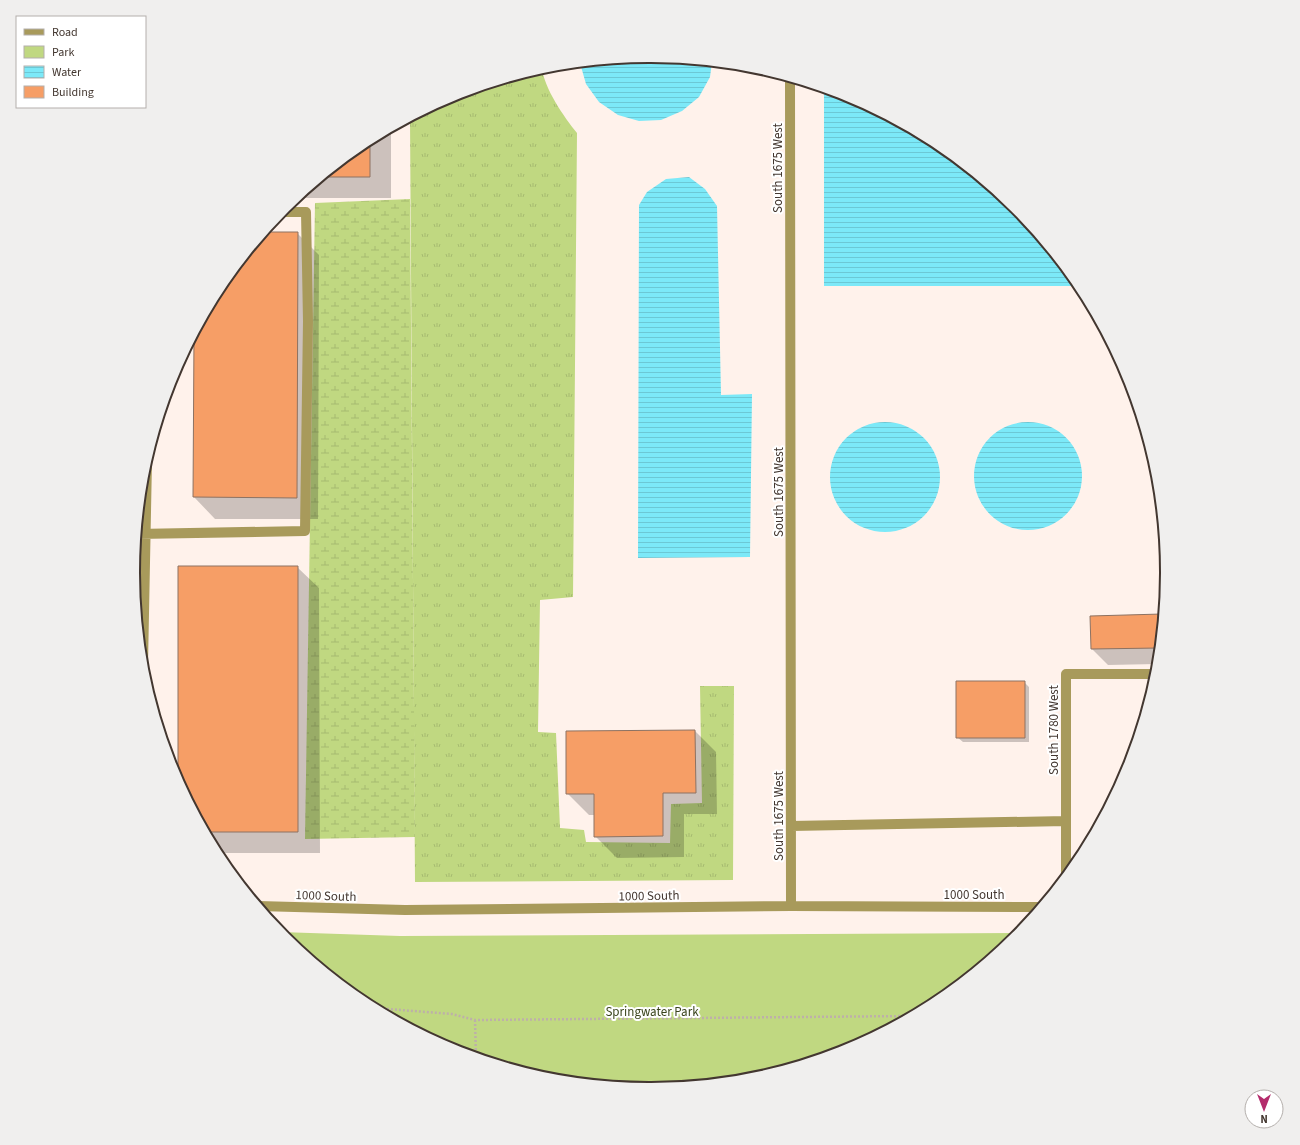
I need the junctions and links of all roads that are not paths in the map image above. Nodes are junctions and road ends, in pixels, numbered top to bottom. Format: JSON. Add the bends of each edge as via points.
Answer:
{"nodes":[{"id":1,"x":790,"y":83,"type":"edge"},
{"id":2,"x":290,"y":212,"type":"edge"},
{"id":3,"x":142,"y":534,"type":"edge"},
{"id":4,"x":141,"y":553,"type":"edge"},
{"id":5,"x":141,"y":597,"type":"edge"},
{"id":6,"x":1150,"y":674,"type":"edge"},
{"id":7,"x":1066,"y":821,"type":"junction"},
{"id":8,"x":791,"y":826,"type":"junction"},
{"id":9,"x":1066,"y":867,"type":"edge"},
{"id":10,"x":265,"y":906,"type":"edge"},
{"id":11,"x":791,"y":906,"type":"junction"},
{"id":12,"x":1034,"y":907,"type":"edge"}],
"edges":[{"from":1,"to":8,"type":"street","name":"South 1675 West"},
{"from":2,"to":3,"type":"street","via":[[306,212],[308,321],[305,531]]},
{"from":4,"to":5,"type":"street"},
{"from":6,"to":7,"type":"street","name":"South 1780 West","via":[[1066,674]]},
{"from":7,"to":8,"type":"street"},
{"from":7,"to":9,"type":"street","name":"South 1780 West"},
{"from":8,"to":11,"type":"street","name":"South 1675 West"},
{"from":10,"to":11,"type":"street","name":"1000 South","via":[[405,910]]},
{"from":11,"to":12,"type":"street","name":"1000 South"}]}
